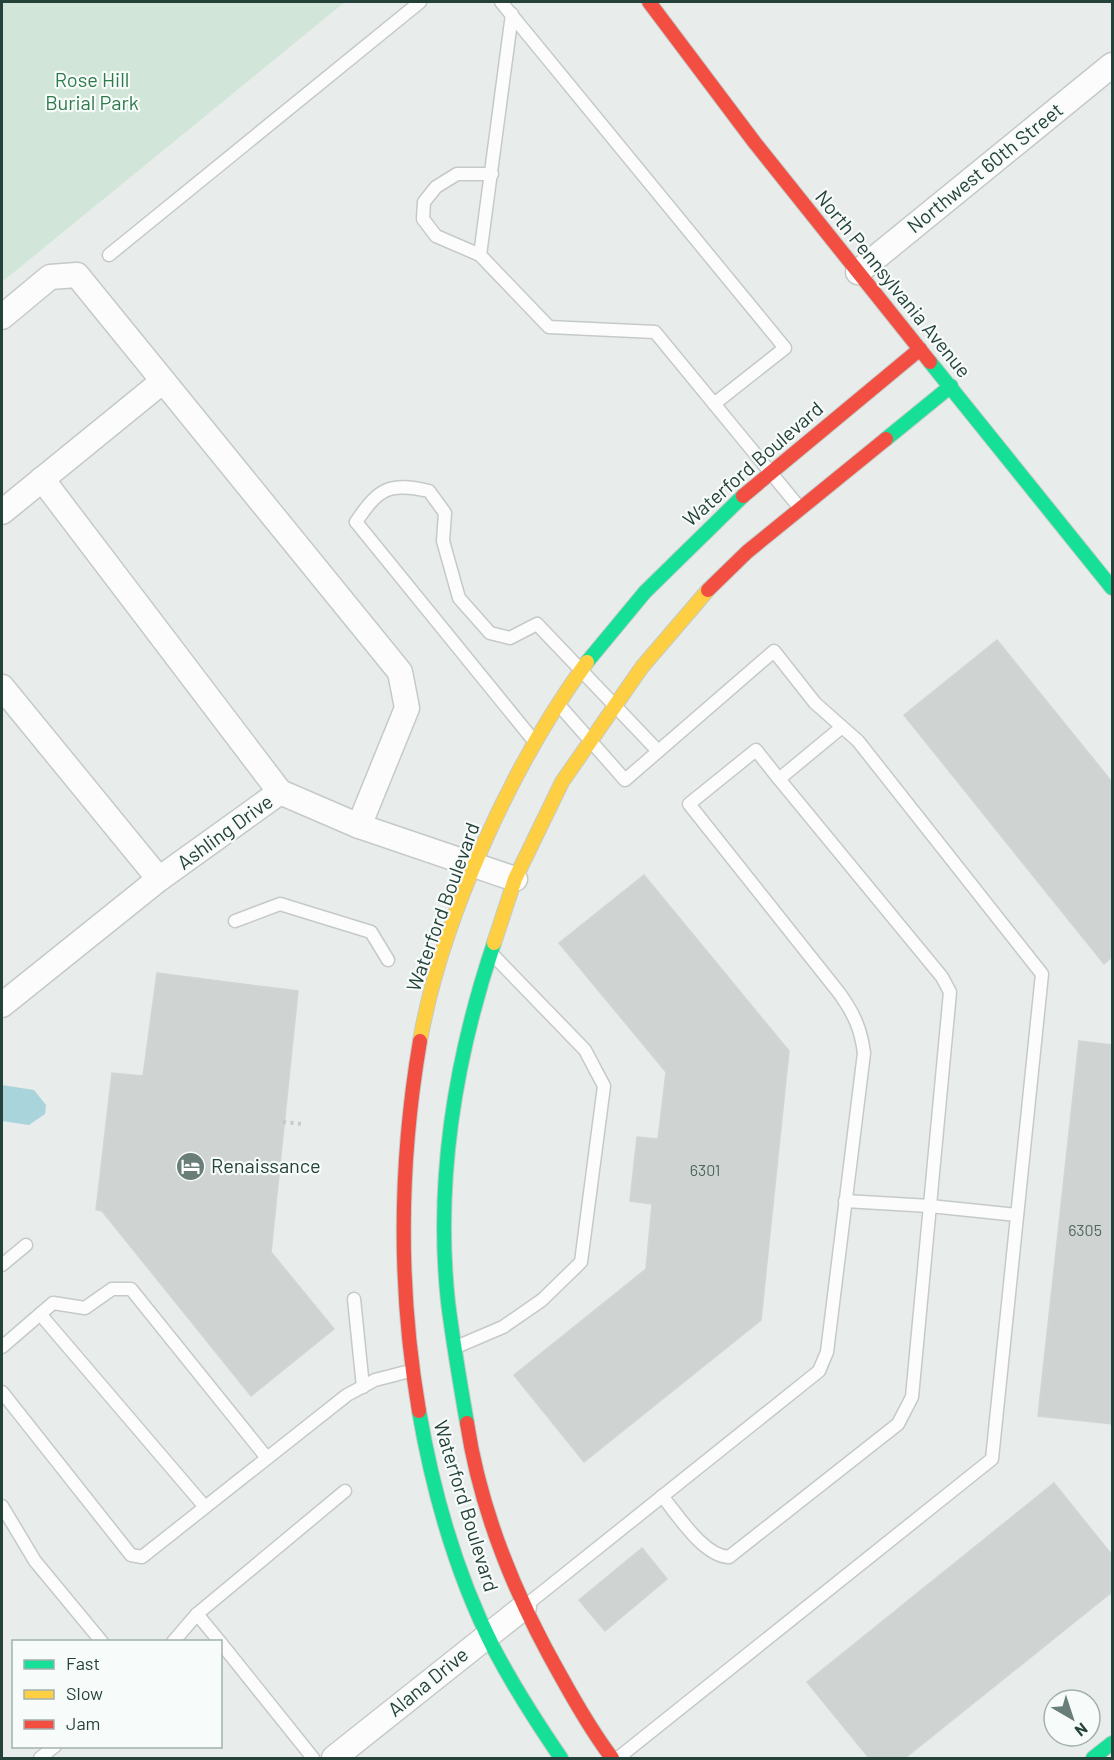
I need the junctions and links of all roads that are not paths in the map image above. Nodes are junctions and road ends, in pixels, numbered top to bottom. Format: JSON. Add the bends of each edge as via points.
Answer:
{"nodes":[{"id":1,"x":420,"y":2,"type":"edge"},
{"id":2,"x":501,"y":2,"type":"edge"},
{"id":3,"x":649,"y":2,"type":"edge"},
{"id":4,"x":512,"y":14,"type":"junction"},
{"id":5,"x":1113,"y":65,"type":"edge"},
{"id":6,"x":492,"y":174,"type":"junction"},
{"id":7,"x":109,"y":255,"type":"dead end"},
{"id":8,"x":480,"y":255,"type":"junction"},
{"id":9,"x":858,"y":272,"type":"junction"},
{"id":10,"x":2,"y":317,"type":"edge"},
{"id":11,"x":920,"y":349,"type":"junction"},
{"id":12,"x":163,"y":381,"type":"junction"},
{"id":13,"x":951,"y":386,"type":"junction"},
{"id":14,"x":714,"y":404,"type":"junction"},
{"id":15,"x":770,"y":472,"type":"junction"},
{"id":16,"x":42,"y":479,"type":"junction"},
{"id":17,"x":800,"y":508,"type":"junction"},
{"id":18,"x":2,"y":512,"type":"edge"},
{"id":19,"x":1113,"y":588,"type":"edge"},
{"id":20,"x":581,"y":671,"type":"junction"},
{"id":21,"x":2,"y":687,"type":"edge"},
{"id":22,"x":559,"y":704,"type":"junction"},
{"id":23,"x":614,"y":706,"type":"junction"},
{"id":24,"x":842,"y":727,"type":"junction"},
{"id":25,"x":591,"y":741,"type":"junction"},
{"id":26,"x":535,"y":742,"type":"junction"},
{"id":27,"x":657,"y":751,"type":"junction"},
{"id":28,"x":779,"y":779,"type":"junction"},
{"id":29,"x":280,"y":792,"type":"junction"},
{"id":30,"x":359,"y":826,"type":"junction"},
{"id":31,"x":475,"y":864,"type":"junction"},
{"id":32,"x":159,"y":879,"type":"junction"},
{"id":33,"x":515,"y":879,"type":"junction"},
{"id":34,"x":235,"y":921,"type":"dead end"},
{"id":35,"x":490,"y":952,"type":"junction"},
{"id":36,"x":388,"y":960,"type":"dead end"},
{"id":37,"x":2,"y":1005,"type":"edge"},
{"id":38,"x":844,"y":1201,"type":"junction"},
{"id":39,"x":930,"y":1206,"type":"junction"},
{"id":40,"x":1017,"y":1215,"type":"junction"},
{"id":41,"x":26,"y":1245,"type":"dead end"},
{"id":42,"x":2,"y":1265,"type":"edge"},
{"id":43,"x":354,"y":1299,"type":"dead end"},
{"id":44,"x":40,"y":1314,"type":"junction"},
{"id":45,"x":2,"y":1347,"type":"edge"},
{"id":46,"x":455,"y":1348,"type":"junction"},
{"id":47,"x":411,"y":1371,"type":"junction"},
{"id":48,"x":363,"y":1387,"type":"junction"},
{"id":49,"x":2,"y":1392,"type":"edge"},
{"id":50,"x":267,"y":1458,"type":"junction"},
{"id":51,"x":345,"y":1491,"type":"dead end"},
{"id":52,"x":662,"y":1496,"type":"junction"},
{"id":53,"x":2,"y":1506,"type":"edge"},
{"id":54,"x":205,"y":1507,"type":"junction"},
{"id":55,"x":524,"y":1606,"type":"junction"},
{"id":56,"x":197,"y":1614,"type":"junction"},
{"id":57,"x":487,"y":1634,"type":"junction"},
{"id":58,"x":101,"y":1640,"type":"edge"},
{"id":59,"x":174,"y":1640,"type":"edge"},
{"id":60,"x":218,"y":1640,"type":"edge"},
{"id":61,"x":222,"y":1644,"type":"edge"},
{"id":62,"x":1113,"y":1743,"type":"edge"},
{"id":63,"x":53,"y":1748,"type":"edge"},
{"id":64,"x":40,"y":1758,"type":"edge"},
{"id":65,"x":313,"y":1758,"type":"edge"},
{"id":66,"x":334,"y":1758,"type":"edge"},
{"id":67,"x":561,"y":1758,"type":"edge"},
{"id":68,"x":612,"y":1758,"type":"edge"},
{"id":69,"x":618,"y":1758,"type":"edge"},
{"id":70,"x":1093,"y":1758,"type":"edge"}],
"edges":[{"from":1,"to":7,"type":"lane"},
{"from":2,"to":4,"type":"lane"},
{"from":3,"to":9,"type":"street","name":"North Pennsylvania Avenue"},
{"from":4,"to":6,"type":"lane"},
{"from":4,"to":14,"type":"lane","via":[[785,348]]},
{"from":5,"to":9,"type":"street","name":"Northwest 60th Street"},
{"from":6,"to":8,"type":"lane"},
{"from":6,"to":8,"type":"lane","via":[[457,174],[436,187],[424,202],[423,219],[436,236]]},
{"from":8,"to":14,"type":"lane","via":[[549,327],[655,332]]},
{"from":9,"to":11,"type":"street","name":"North Pennsylvania Avenue"},
{"from":10,"to":12,"type":"street","via":[[50,277],[77,275]]},
{"from":11,"to":13,"type":"street","name":"North Pennsylvania Avenue"},
{"from":11,"to":15,"type":"street","name":"Waterford Boulevard"},
{"from":12,"to":16,"type":"street"},
{"from":12,"to":30,"type":"street","via":[[400,672],[407,708]]},
{"from":13,"to":17,"type":"street","name":"Waterford Boulevard"},
{"from":13,"to":19,"type":"street","name":"North Pennsylvania Avenue"},
{"from":14,"to":15,"type":"lane"},
{"from":15,"to":17,"type":"lane"},
{"from":15,"to":20,"type":"street","name":"Waterford Boulevard","via":[[718,516],[669,567]]},
{"from":16,"to":18,"type":"street"},
{"from":16,"to":29,"type":"street"},
{"from":17,"to":23,"type":"street","name":"Waterford Boulevard","via":[[693,604]]},
{"from":20,"to":22,"type":"street","name":"Waterford Boulevard"},
{"from":20,"to":23,"type":"lane"},
{"from":20,"to":26,"type":"lane","via":[[537,624],[510,638],[490,633],[459,598],[443,541],[446,513],[429,491],[401,485],[372,498],[356,522]]},
{"from":21,"to":32,"type":"street"},
{"from":22,"to":25,"type":"lane"},
{"from":22,"to":26,"type":"street","name":"Waterford Boulevard"},
{"from":23,"to":25,"type":"street","name":"Waterford Boulevard"},
{"from":23,"to":27,"type":"lane"},
{"from":24,"to":27,"type":"lane","via":[[815,703],[774,651]]},
{"from":24,"to":28,"type":"lane"},
{"from":24,"to":40,"type":"lane","via":[[858,741],[1042,974]]},
{"from":25,"to":27,"type":"lane","via":[[625,780]]},
{"from":25,"to":33,"type":"street","name":"Waterford Boulevard","via":[[562,782]]},
{"from":26,"to":31,"type":"street","name":"Waterford Boulevard"},
{"from":28,"to":38,"type":"lane","via":[[756,750],[689,804],[840,994],[862,1032],[864,1053]]},
{"from":28,"to":39,"type":"lane","via":[[942,977],[950,993]]},
{"from":29,"to":30,"type":"street","name":"Ashling Drive"},
{"from":29,"to":32,"type":"street","name":"Ashling Drive"},
{"from":30,"to":31,"type":"street","name":"Ashling Drive"},
{"from":31,"to":33,"type":"street","name":"Ashling Drive"},
{"from":31,"to":47,"type":"street","name":"Waterford Boulevard","via":[[435,975],[420,1040],[404,1148],[400,1238]]},
{"from":32,"to":37,"type":"street","name":"Ashling Drive"},
{"from":33,"to":35,"type":"street","name":"Waterford Boulevard"},
{"from":34,"to":36,"type":"lane","via":[[279,904],[371,932]]},
{"from":35,"to":46,"type":"street","name":"Waterford Boulevard","via":[[459,1066],[446,1152],[444,1227]]},
{"from":35,"to":46,"type":"lane","via":[[585,1050],[604,1086],[581,1262],[542,1300],[503,1327]]},
{"from":38,"to":39,"type":"lane"},
{"from":38,"to":52,"type":"lane","via":[[827,1352],[819,1371]]},
{"from":39,"to":40,"type":"lane"},
{"from":39,"to":52,"type":"lane","via":[[912,1397],[898,1424],[729,1557],[718,1557],[707,1549]]},
{"from":40,"to":69,"type":"lane","via":[[992,1458]]},
{"from":41,"to":42,"type":"lane"},
{"from":43,"to":48,"type":"lane"},
{"from":44,"to":45,"type":"lane"},
{"from":44,"to":50,"type":"lane","via":[[53,1303],[85,1308],[112,1289],[131,1289]]},
{"from":44,"to":54,"type":"lane"},
{"from":46,"to":47,"type":"street"},
{"from":46,"to":55,"type":"street","name":"Waterford Boulevard","via":[[472,1459],[496,1544]]},
{"from":47,"to":48,"type":"lane"},
{"from":47,"to":57,"type":"street","name":"Waterford Boulevard","via":[[415,1407],[437,1494]]},
{"from":48,"to":50,"type":"lane","via":[[347,1395]]},
{"from":49,"to":54,"type":"lane","via":[[131,1555],[142,1557]]},
{"from":50,"to":54,"type":"lane"},
{"from":51,"to":56,"type":"lane"},
{"from":52,"to":55,"type":"lane"},
{"from":53,"to":58,"type":"lane","via":[[35,1561]]},
{"from":55,"to":57,"type":"street","name":"Alana Drive"},
{"from":55,"to":68,"type":"street","name":"Waterford Boulevard","via":[[595,1736]]},
{"from":56,"to":59,"type":"lane"},
{"from":56,"to":60,"type":"lane"},
{"from":57,"to":66,"type":"street","name":"Alana Drive"},
{"from":57,"to":67,"type":"street","name":"Waterford Boulevard","via":[[525,1705]]},
{"from":61,"to":65,"type":"lane"},
{"from":62,"to":70,"type":"street"},
{"from":63,"to":64,"type":"lane"}]}
